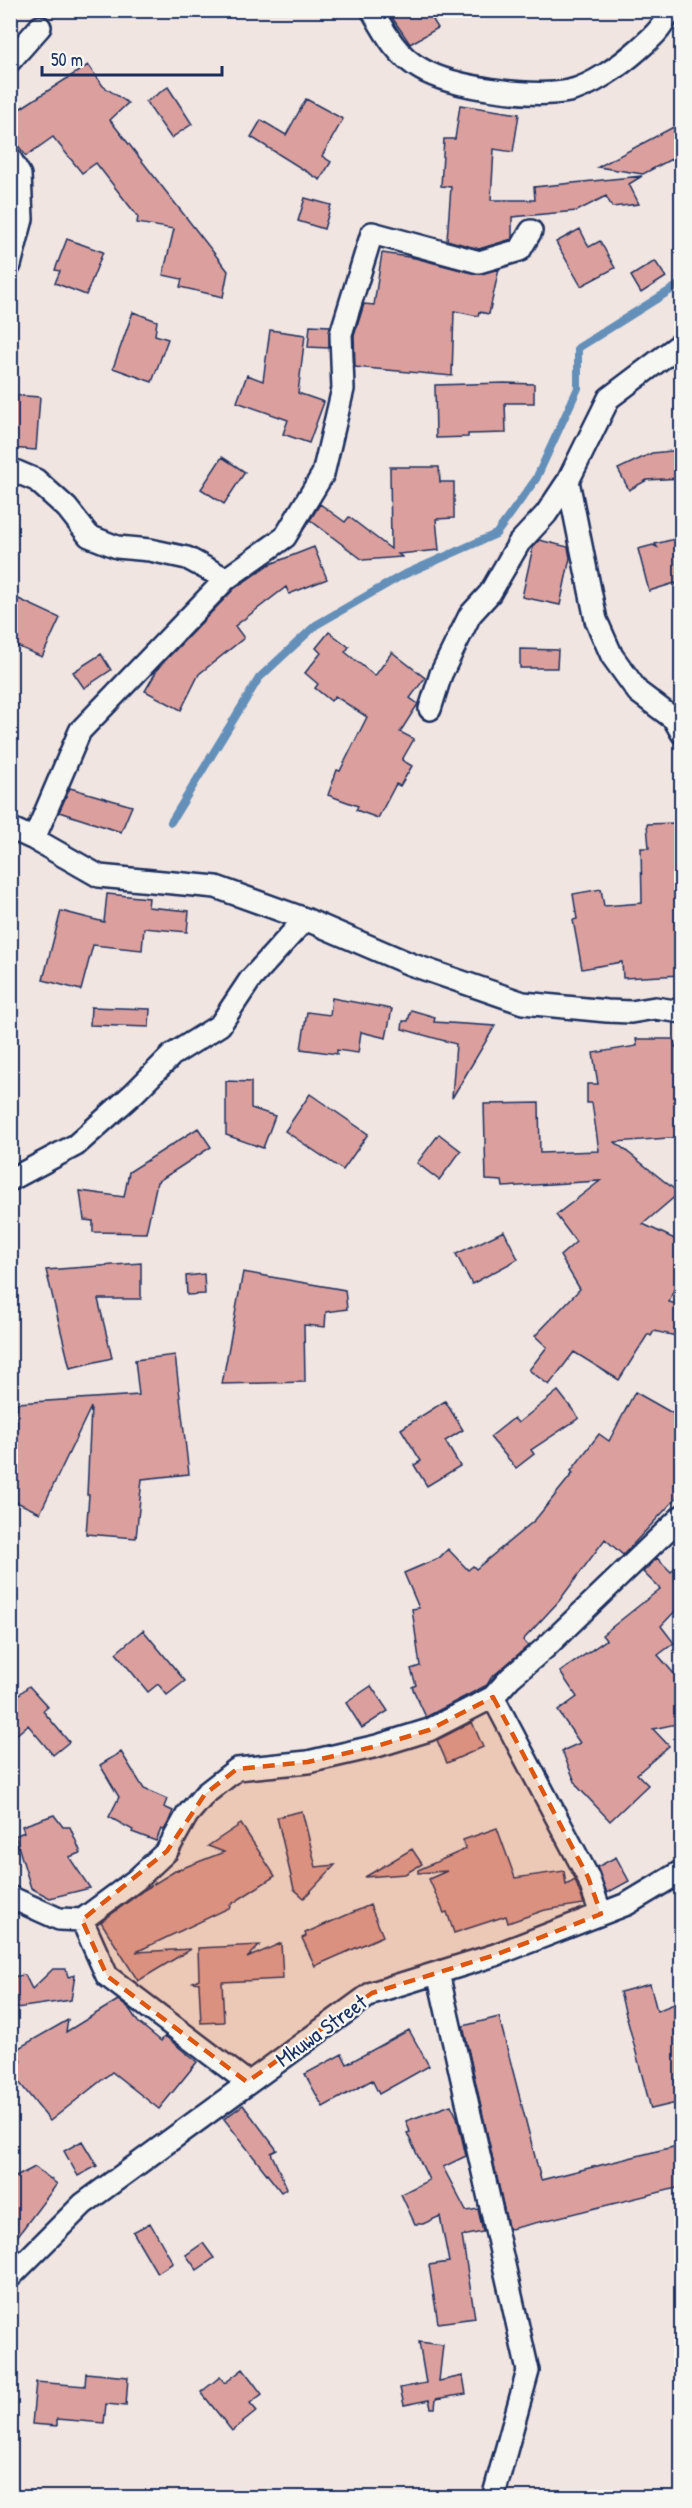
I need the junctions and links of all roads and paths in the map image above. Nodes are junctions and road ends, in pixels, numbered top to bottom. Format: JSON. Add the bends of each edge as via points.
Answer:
{"nodes":[{"id":1,"x":372,"y":10,"type":"edge"},
{"id":2,"x":669,"y":10,"type":"edge"},
{"id":3,"x":39,"y":27,"type":"dead end"},
{"id":4,"x":10,"y":61,"type":"edge"},
{"id":5,"x":10,"y":158,"type":"edge"},
{"id":6,"x":531,"y":231,"type":"dead end"},
{"id":7,"x":10,"y":265,"type":"edge"},
{"id":8,"x":681,"y":343,"type":"edge"},
{"id":9,"x":10,"y":469,"type":"edge"},
{"id":10,"x":568,"y":481,"type":"junction"},
{"id":11,"x":226,"y":579,"type":"junction"},
{"id":12,"x":430,"y":709,"type":"dead end"},
{"id":13,"x":681,"y":733,"type":"edge"},
{"id":14,"x":10,"y":828,"type":"edge"},
{"id":15,"x":34,"y":839,"type":"junction"},
{"id":16,"x":305,"y":919,"type":"junction"},
{"id":17,"x":681,"y":1012,"type":"edge"},
{"id":18,"x":10,"y":1180,"type":"edge"},
{"id":19,"x":681,"y":1516,"type":"edge"},
{"id":20,"x":493,"y":1697,"type":"junction"},
{"id":21,"x":681,"y":1870,"type":"edge"},
{"id":22,"x":10,"y":1897,"type":"edge"},
{"id":23,"x":601,"y":1914,"type":"junction"},
{"id":24,"x":82,"y":1920,"type":"junction"},
{"id":25,"x":438,"y":1972,"type":"junction"},
{"id":26,"x":247,"y":2082,"type":"junction"},
{"id":27,"x":10,"y":2277,"type":"edge"},
{"id":28,"x":493,"y":2498,"type":"edge"}],
"edges":[{"from":1,"to":2,"type":"street","via":[[394,48],[421,70],[463,84],[516,93],[570,90],[618,68],[665,25]]},
{"from":3,"to":4,"type":"street"},
{"from":5,"to":7,"type":"street","via":[[20,175],[22,219]]},
{"from":6,"to":11,"type":"street","via":[[519,250],[479,262],[372,233],[341,334],[343,389],[323,474],[285,537]]},
{"from":8,"to":10,"type":"street","via":[[609,398]]},
{"from":9,"to":11,"type":"street","via":[[36,480],[67,508],[89,536],[117,547],[187,558]]},
{"from":10,"to":12,"type":"street","via":[[546,514],[519,543],[490,593],[470,615],[441,674]]},
{"from":10,"to":13,"type":"street","via":[[596,620],[612,656],[638,692],[674,719]]},
{"from":11,"to":15,"type":"street","via":[[80,732]]},
{"from":14,"to":15,"type":"street"},
{"from":15,"to":16,"type":"street","via":[[99,876],[216,887]]},
{"from":16,"to":17,"type":"street","via":[[410,964],[524,1003],[607,1011],[655,1008]]},
{"from":16,"to":18,"type":"street","via":[[250,980],[220,1025],[172,1054],[76,1145]]},
{"from":19,"to":20,"type":"street"},
{"from":20,"to":23,"type":"street","via":[[588,1877]]},
{"from":20,"to":24,"type":"street","via":[[429,1730],[377,1746],[309,1762],[237,1768],[205,1794],[167,1851]]},
{"from":21,"to":23,"type":"street","name":"Mkuwa Street","via":[[627,1904]]},
{"from":22,"to":24,"type":"street","via":[[59,1919]]},
{"from":23,"to":25,"type":"street","name":"Mkuwa Street","via":[[495,1955]]},
{"from":24,"to":26,"type":"street","via":[[107,1977]]},
{"from":25,"to":26,"type":"street","name":"Mkuwa Street","via":[[372,1993]]},
{"from":25,"to":28,"type":"street","via":[[528,2371]]},
{"from":26,"to":27,"type":"street","name":"Mkuwa Street","via":[[83,2204]]}]}
